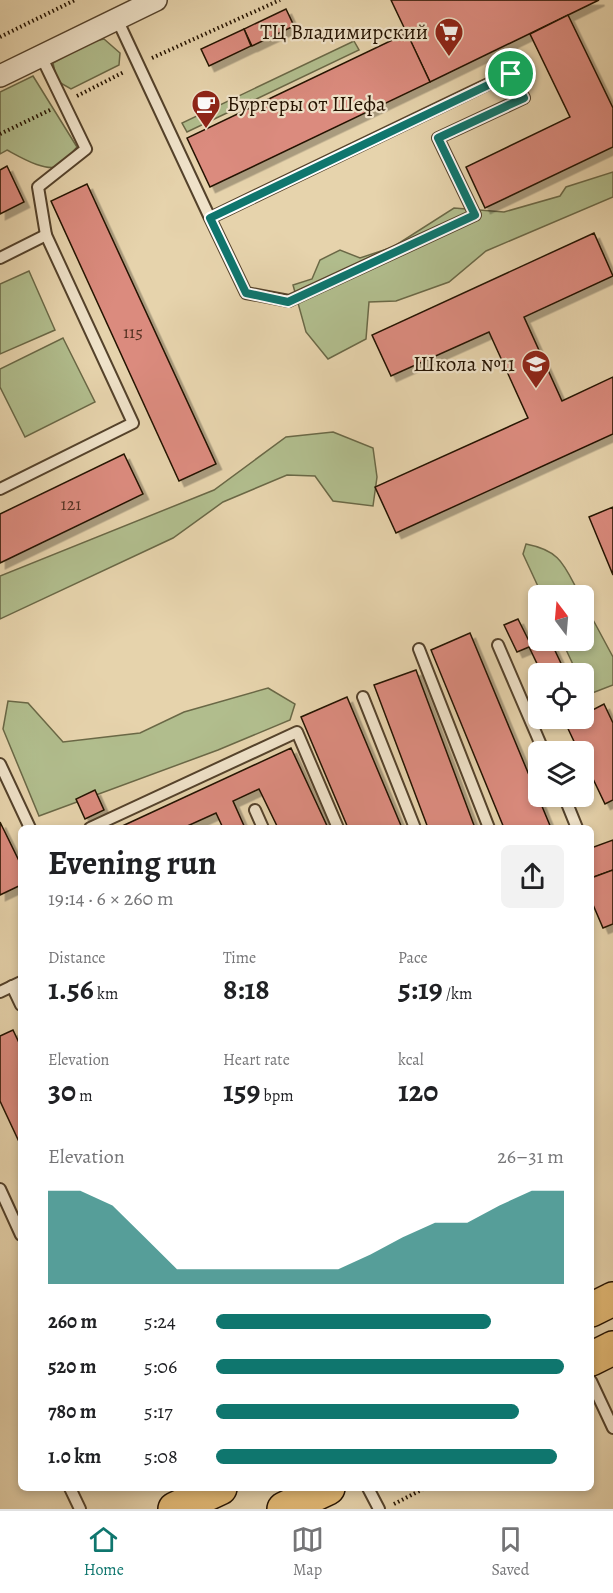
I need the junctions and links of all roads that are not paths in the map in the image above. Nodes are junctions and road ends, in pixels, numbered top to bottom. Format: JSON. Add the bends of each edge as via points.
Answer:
{"nodes":[{"id":1,"x":156,"y":0,"type":"edge"},
{"id":2,"x":117,"y":19,"type":"junction"},
{"id":3,"x":41,"y":56,"type":"junction"},
{"id":4,"x":0,"y":76,"type":"edge"},
{"id":5,"x":210,"y":218,"type":"junction"},
{"id":6,"x":46,"y":235,"type":"junction"},
{"id":7,"x":0,"y":258,"type":"edge"},
{"id":8,"x":0,"y":489,"type":"edge"},
{"id":9,"x":498,"y":645,"type":"dead end"},
{"id":10,"x":419,"y":649,"type":"dead end"},
{"id":11,"x":363,"y":697,"type":"dead end"},
{"id":12,"x":539,"y":741,"type":"edge"},
{"id":13,"x":0,"y":764,"type":"edge"},
{"id":14,"x":568,"y":807,"type":"edge"},
{"id":15,"x":255,"y":810,"type":"dead end"},
{"id":16,"x":29,"y":825,"type":"edge"},
{"id":17,"x":96,"y":825,"type":"edge"},
{"id":18,"x":262,"y":825,"type":"edge"},
{"id":19,"x":337,"y":825,"type":"edge"},
{"id":20,"x":414,"y":825,"type":"edge"},
{"id":21,"x":488,"y":825,"type":"edge"},
{"id":22,"x":576,"y":825,"type":"edge"},
{"id":23,"x":16,"y":984,"type":"edge"},
{"id":24,"x":0,"y":992,"type":"edge"},
{"id":25,"x":0,"y":1190,"type":"edge"},
{"id":26,"x":18,"y":1229,"type":"edge"},
{"id":27,"x":613,"y":1299,"type":"edge"},
{"id":28,"x":594,"y":1308,"type":"edge"},
{"id":29,"x":613,"y":1348,"type":"edge"},
{"id":30,"x":594,"y":1358,"type":"edge"},
{"id":31,"x":594,"y":1387,"type":"edge"},
{"id":32,"x":612,"y":1421,"type":"edge"},
{"id":33,"x":71,"y":1491,"type":"edge"},
{"id":34,"x":214,"y":1491,"type":"edge"},
{"id":35,"x":322,"y":1491,"type":"edge"},
{"id":36,"x":370,"y":1491,"type":"edge"},
{"id":37,"x":80,"y":1509,"type":"edge"},
{"id":38,"x":175,"y":1509,"type":"edge"},
{"id":39,"x":284,"y":1509,"type":"edge"},
{"id":40,"x":379,"y":1509,"type":"edge"}],
"edges":[{"from":1,"to":2,"type":"street"},
{"from":2,"to":3,"type":"street"},
{"from":2,"to":5,"type":"lane"},
{"from":3,"to":4,"type":"street"},
{"from":3,"to":6,"type":"lane","via":[[86,149],[38,187]]},
{"from":5,"to":5,"type":"lane","via":[[511,74],[524,98],[438,138],[475,215],[288,302],[246,293]]},
{"from":6,"to":7,"type":"lane"},
{"from":6,"to":8,"type":"lane","via":[[133,423]]},
{"from":9,"to":12,"type":"lane"},
{"from":10,"to":21,"type":"lane"},
{"from":11,"to":20,"type":"lane"},
{"from":13,"to":16,"type":"lane"},
{"from":14,"to":22,"type":"lane"},
{"from":15,"to":18,"type":"lane"},
{"from":17,"to":19,"type":"lane","via":[[297,732]]},
{"from":23,"to":24,"type":"lane"},
{"from":25,"to":26,"type":"lane"},
{"from":27,"to":28,"type":"main road"},
{"from":29,"to":30,"type":"main road"},
{"from":31,"to":32,"type":"lane"},
{"from":33,"to":37,"type":"lane"},
{"from":34,"to":38,"type":"main road"},
{"from":35,"to":39,"type":"main road"},
{"from":36,"to":40,"type":"lane"}]}
